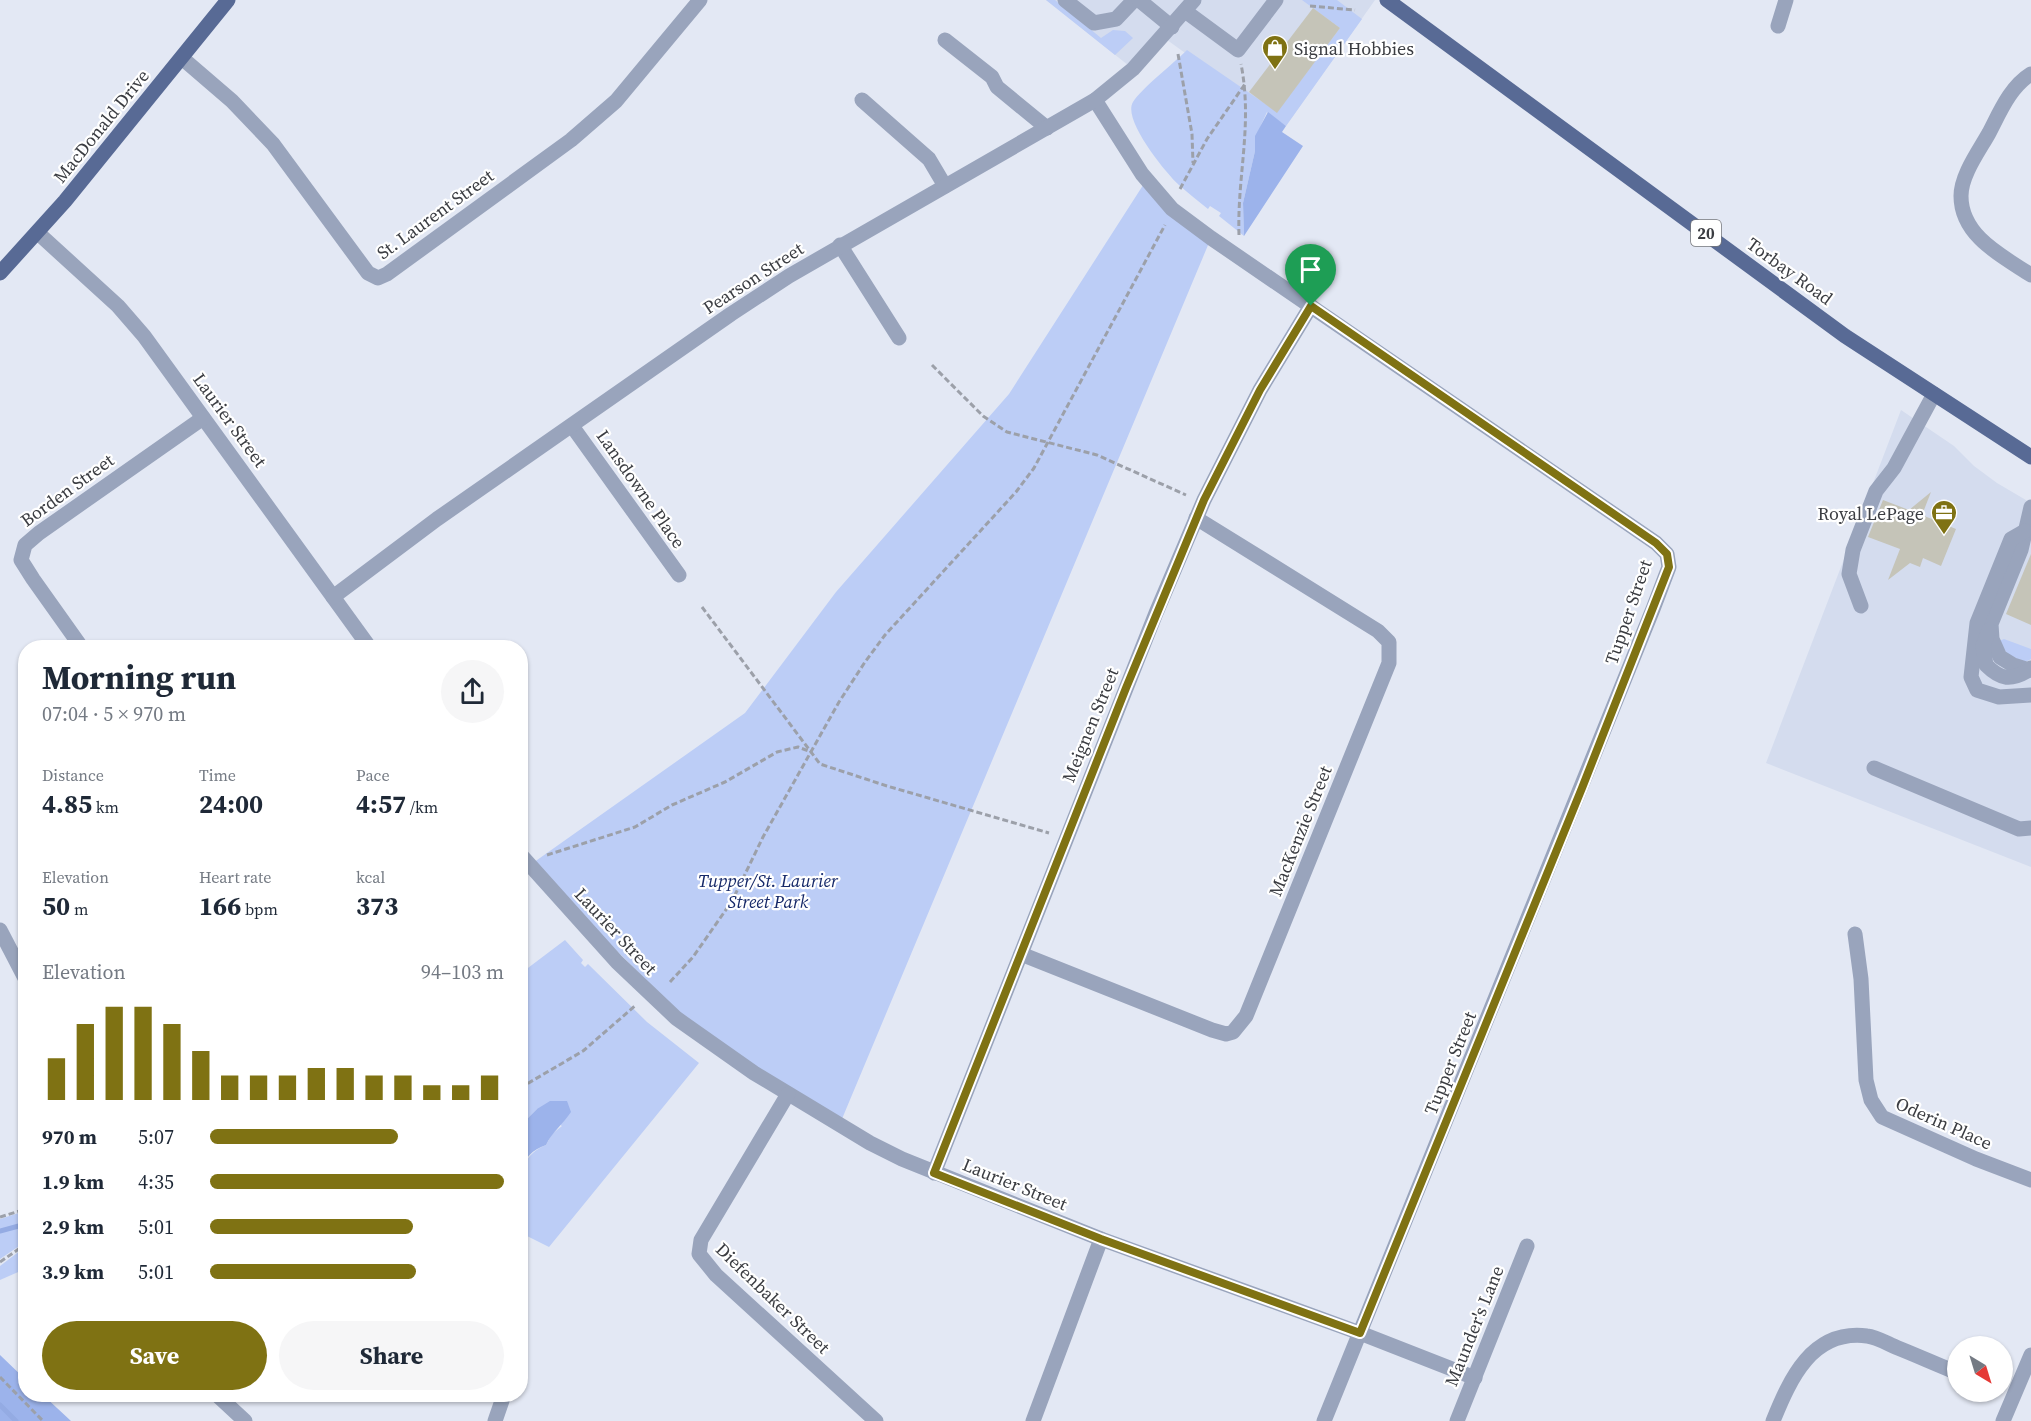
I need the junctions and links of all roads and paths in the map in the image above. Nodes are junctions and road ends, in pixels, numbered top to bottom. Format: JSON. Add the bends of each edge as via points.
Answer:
{"nodes":[{"id":1,"x":228,"y":0,"type":"edge"},
{"id":2,"x":700,"y":0,"type":"edge"},
{"id":3,"x":1065,"y":0,"type":"edge"},
{"id":4,"x":1134,"y":0,"type":"edge"},
{"id":5,"x":1139,"y":0,"type":"edge"},
{"id":6,"x":1276,"y":0,"type":"edge"},
{"id":7,"x":1387,"y":0,"type":"edge"},
{"id":8,"x":1786,"y":0,"type":"edge"},
{"id":9,"x":1190,"y":6,"type":"edge"},
{"id":10,"x":1310,"y":6,"type":"dead end"},
{"id":11,"x":1355,"y":10,"type":"dead end"},
{"id":12,"x":1778,"y":26,"type":"dead end"},
{"id":13,"x":1172,"y":27,"type":"junction"},
{"id":14,"x":945,"y":40,"type":"dead end"},
{"id":15,"x":1178,"y":54,"type":"dead end"},
{"id":16,"x":182,"y":58,"type":"junction"},
{"id":17,"x":2031,"y":74,"type":"edge"},
{"id":18,"x":862,"y":100,"type":"dead end"},
{"id":19,"x":1095,"y":100,"type":"junction"},
{"id":20,"x":1047,"y":128,"type":"junction"},
{"id":21,"x":1193,"y":165,"type":"junction"},
{"id":22,"x":945,"y":186,"type":"junction"},
{"id":23,"x":1180,"y":189,"type":"dead end"},
{"id":24,"x":1165,"y":225,"type":"dead end"},
{"id":25,"x":38,"y":233,"type":"junction"},
{"id":26,"x":1239,"y":235,"type":"dead end"},
{"id":27,"x":840,"y":245,"type":"junction"},
{"id":28,"x":0,"y":273,"type":"edge"},
{"id":29,"x":2031,"y":275,"type":"edge"},
{"id":30,"x":1311,"y":306,"type":"junction"},
{"id":31,"x":899,"y":338,"type":"dead end"},
{"id":32,"x":932,"y":365,"type":"dead end"},
{"id":33,"x":1934,"y":394,"type":"junction"},
{"id":34,"x":203,"y":418,"type":"junction"},
{"id":35,"x":572,"y":426,"type":"junction"},
{"id":36,"x":1047,"y":444,"type":"junction"},
{"id":37,"x":2031,"y":457,"type":"edge"},
{"id":38,"x":1186,"y":495,"type":"dead end"},
{"id":39,"x":2031,"y":507,"type":"edge"},
{"id":40,"x":1196,"y":518,"type":"junction"},
{"id":41,"x":2028,"y":533,"type":"edge"},
{"id":42,"x":679,"y":575,"type":"dead end"},
{"id":43,"x":333,"y":597,"type":"junction"},
{"id":44,"x":1861,"y":606,"type":"dead end"},
{"id":45,"x":702,"y":607,"type":"dead end"},
{"id":46,"x":76,"y":640,"type":"edge"},
{"id":47,"x":364,"y":640,"type":"edge"},
{"id":48,"x":2030,"y":669,"type":"edge"},
{"id":49,"x":2031,"y":695,"type":"edge"},
{"id":50,"x":812,"y":752,"type":"junction"},
{"id":51,"x":1874,"y":768,"type":"dead end"},
{"id":52,"x":2031,"y":828,"type":"edge"},
{"id":53,"x":1049,"y":833,"type":"dead end"},
{"id":54,"x":548,"y":855,"type":"dead end"},
{"id":55,"x":528,"y":863,"type":"edge"},
{"id":56,"x":0,"y":930,"type":"edge"},
{"id":57,"x":1856,"y":934,"type":"dead end"},
{"id":58,"x":1021,"y":954,"type":"junction"},
{"id":59,"x":18,"y":965,"type":"edge"},
{"id":60,"x":670,"y":982,"type":"dead end"},
{"id":61,"x":636,"y":1005,"type":"dead end"},
{"id":62,"x":528,"y":1083,"type":"edge"},
{"id":63,"x":788,"y":1094,"type":"junction"},
{"id":64,"x":934,"y":1173,"type":"junction"},
{"id":65,"x":2031,"y":1179,"type":"edge"},
{"id":66,"x":18,"y":1211,"type":"edge"},
{"id":67,"x":0,"y":1217,"type":"edge"},
{"id":68,"x":1101,"y":1239,"type":"junction"},
{"id":69,"x":1527,"y":1246,"type":"dead end"},
{"id":70,"x":18,"y":1250,"type":"edge"},
{"id":71,"x":0,"y":1262,"type":"edge"},
{"id":72,"x":1360,"y":1333,"type":"junction"},
{"id":73,"x":2031,"y":1355,"type":"edge"},
{"id":74,"x":1947,"y":1368,"type":"edge"},
{"id":75,"x":0,"y":1377,"type":"edge"},
{"id":76,"x":1475,"y":1377,"type":"junction"},
{"id":77,"x":2013,"y":1386,"type":"edge"},
{"id":78,"x":18,"y":1395,"type":"edge"},
{"id":79,"x":24,"y":1402,"type":"edge"},
{"id":80,"x":225,"y":1402,"type":"edge"},
{"id":81,"x":502,"y":1402,"type":"edge"},
{"id":82,"x":2007,"y":1402,"type":"edge"},
{"id":83,"x":43,"y":1421,"type":"edge"},
{"id":84,"x":245,"y":1421,"type":"edge"},
{"id":85,"x":495,"y":1421,"type":"edge"},
{"id":86,"x":876,"y":1421,"type":"edge"},
{"id":87,"x":1033,"y":1421,"type":"edge"},
{"id":88,"x":1324,"y":1421,"type":"edge"},
{"id":89,"x":1457,"y":1421,"type":"edge"},
{"id":90,"x":1773,"y":1421,"type":"edge"},
{"id":91,"x":2003,"y":1421,"type":"edge"}],
"edges":[{"from":1,"to":16,"type":"main road","name":"MacDonald Drive"},
{"from":2,"to":16,"type":"street","name":"St. Laurent Street","via":[[616,101],[571,140],[378,278],[368,273],[273,144],[232,101]]},
{"from":3,"to":4,"type":"street","via":[[1094,23],[1116,19]]},
{"from":5,"to":13,"type":"street"},
{"from":6,"to":9,"type":"street","via":[[1238,50]]},
{"from":7,"to":33,"type":"main road","name":"Torbay Road","number":"20","via":[[1845,336]]},
{"from":8,"to":12,"type":"street"},
{"from":9,"to":13,"type":"street","name":"Pearson Street"},
{"from":10,"to":11,"type":"path"},
{"from":13,"to":19,"type":"street","name":"Pearson Street","via":[[1133,69]]},
{"from":14,"to":20,"type":"street"},
{"from":15,"to":21,"type":"path","via":[[1192,134]]},
{"from":16,"to":25,"type":"main road","name":"MacDonald Drive"},
{"from":17,"to":29,"type":"street","via":[[2010,93],[1966,176],[1961,195],[1964,215],[1975,233],[1991,249]]},
{"from":18,"to":22,"type":"street","via":[[929,159]]},
{"from":19,"to":20,"type":"street","name":"Pearson Street"},
{"from":19,"to":30,"type":"street","name":"Tupper Street","via":[[1142,174],[1172,208]]},
{"from":20,"to":22,"type":"street","name":"Pearson Street"},
{"from":21,"to":23,"type":"path"},
{"from":21,"to":26,"type":"path","via":[[1245,84],[1247,130],[1239,195]]},
{"from":22,"to":27,"type":"street","name":"Pearson Street"},
{"from":24,"to":36,"type":"path"},
{"from":25,"to":28,"type":"main road","name":"MacDonald Drive"},
{"from":25,"to":34,"type":"street","name":"Laurier Street","via":[[118,306]]},
{"from":27,"to":31,"type":"street"},
{"from":27,"to":35,"type":"street","name":"Pearson Street","via":[[731,314]]},
{"from":30,"to":40,"type":"street","name":"Meignen Street","via":[[1260,390]]},
{"from":30,"to":72,"type":"street","name":"Tupper Street","via":[[1656,543],[1667,554],[1669,567]]},
{"from":32,"to":36,"type":"path","via":[[983,416],[1007,432]]},
{"from":33,"to":37,"type":"main road","name":"Torbay Road","number":"20"},
{"from":33,"to":44,"type":"street","via":[[1894,468],[1876,491],[1853,550],[1849,574]]},
{"from":34,"to":43,"type":"street","name":"Laurier Street"},
{"from":34,"to":46,"type":"street","name":"Borden Street","via":[[25,545],[21,560]]},
{"from":35,"to":42,"type":"street","name":"Lansdowne Place"},
{"from":35,"to":43,"type":"street","name":"Pearson Street"},
{"from":36,"to":38,"type":"path","via":[[1097,455]]},
{"from":36,"to":50,"type":"path","via":[[1016,492],[885,635],[838,702]]},
{"from":39,"to":41,"type":"street"},
{"from":40,"to":58,"type":"street","name":"Meignen Street"},
{"from":40,"to":58,"type":"street","name":"MacKenzie Street","via":[[1378,631],[1389,642],[1389,663],[1246,1016],[1233,1032],[1212,1030]]},
{"from":41,"to":48,"type":"street","via":[[1991,624],[2000,657]]},
{"from":41,"to":49,"type":"street","via":[[2011,539],[1977,623],[1971,677],[1977,690],[1999,697]]},
{"from":43,"to":47,"type":"street","name":"Laurier Street"},
{"from":45,"to":50,"type":"path"},
{"from":50,"to":53,"type":"path","via":[[820,764]]},
{"from":50,"to":54,"type":"path","via":[[798,747],[777,752],[635,827]]},
{"from":50,"to":60,"type":"path","via":[[732,901],[693,957]]},
{"from":51,"to":52,"type":"street","via":[[2019,829]]},
{"from":55,"to":63,"type":"street","name":"Laurier Street","via":[[650,995],[713,1046]]},
{"from":56,"to":59,"type":"street"},
{"from":57,"to":65,"type":"street","name":"Oderin Place","via":[[1866,1080],[1871,1100],[1882,1117]]},
{"from":58,"to":64,"type":"street","name":"Meignen Street"},
{"from":61,"to":62,"type":"path","via":[[583,1051]]},
{"from":63,"to":64,"type":"street","name":"Laurier Street","via":[[870,1143]]},
{"from":63,"to":86,"type":"street","name":"Diefenbaker Street","via":[[701,1240],[699,1254],[716,1275]]},
{"from":64,"to":68,"type":"street","name":"Laurier Street"},
{"from":66,"to":67,"type":"path"},
{"from":68,"to":72,"type":"street","name":"Laurier Street"},
{"from":68,"to":87,"type":"street"},
{"from":69,"to":76,"type":"street","name":"Maunder's Lane"},
{"from":70,"to":71,"type":"path"},
{"from":72,"to":76,"type":"street","name":"Laurier Street"},
{"from":72,"to":88,"type":"street"},
{"from":73,"to":77,"type":"street"},
{"from":74,"to":90,"type":"street","via":[[1870,1336],[1851,1335],[1807,1356],[1787,1385]]},
{"from":75,"to":78,"type":"path"},
{"from":76,"to":89,"type":"street","name":"Maunder's Lane"},
{"from":79,"to":83,"type":"path"},
{"from":80,"to":84,"type":"street"},
{"from":81,"to":85,"type":"street"},
{"from":82,"to":91,"type":"street"}]}
